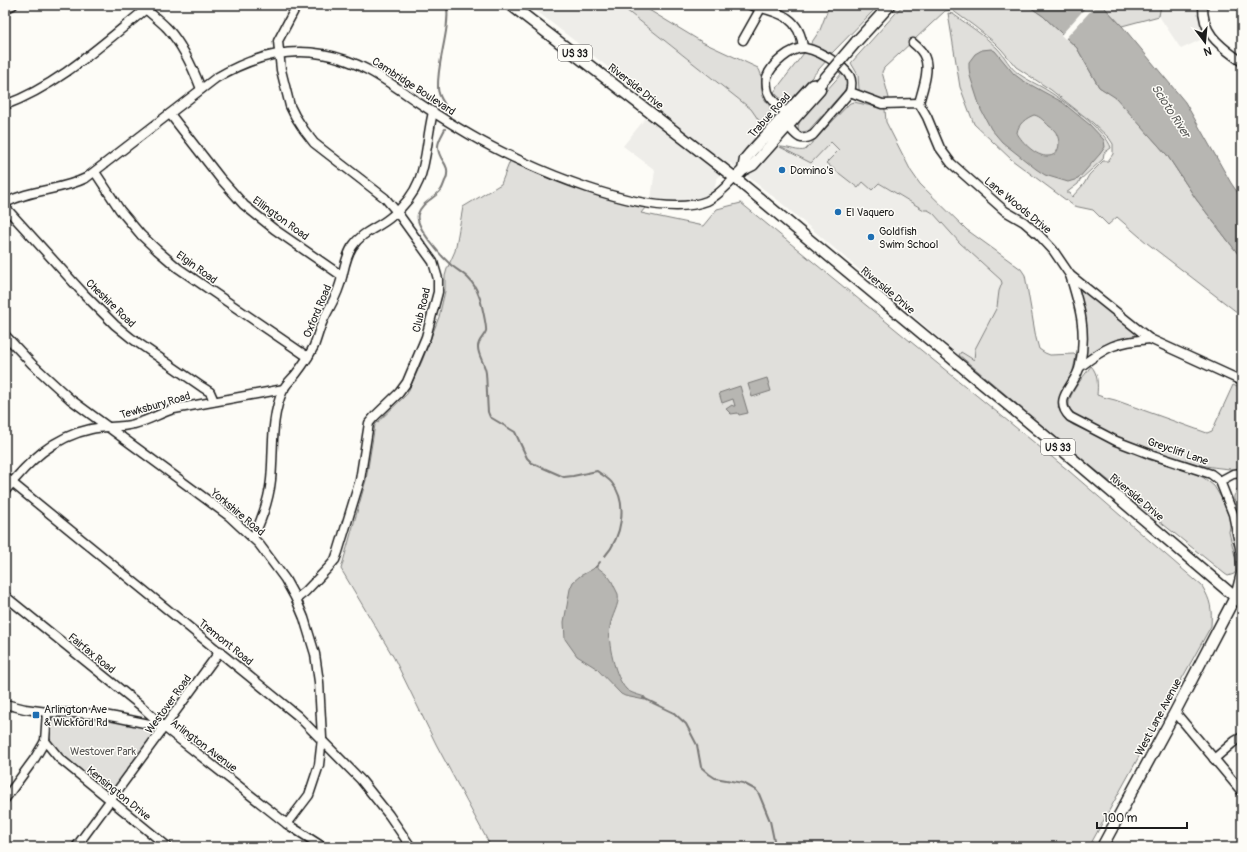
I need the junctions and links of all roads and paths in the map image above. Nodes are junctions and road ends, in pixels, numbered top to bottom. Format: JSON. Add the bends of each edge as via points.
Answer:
{"nodes":[{"id":1,"x":13,"y":5,"type":"edge"},
{"id":2,"x":287,"y":5,"type":"edge"},
{"id":3,"x":511,"y":5,"type":"edge"},
{"id":4,"x":750,"y":5,"type":"edge"},
{"id":5,"x":890,"y":5,"type":"edge"},
{"id":6,"x":1202,"y":5,"type":"edge"},
{"id":7,"x":144,"y":7,"type":"edge"},
{"id":8,"x":295,"y":7,"type":"edge"},
{"id":9,"x":761,"y":8,"type":"junction"},
{"id":10,"x":5,"y":9,"type":"edge"},
{"id":11,"x":743,"y":40,"type":"dead end"},
{"id":12,"x":913,"y":43,"type":"dead end"},
{"id":13,"x":803,"y":48,"type":"junction"},
{"id":14,"x":278,"y":53,"type":"junction"},
{"id":15,"x":1242,"y":62,"type":"edge"},
{"id":16,"x":820,"y":84,"type":"junction"},
{"id":17,"x":201,"y":89,"type":"junction"},
{"id":18,"x":850,"y":92,"type":"junction"},
{"id":19,"x":919,"y":103,"type":"junction"},
{"id":20,"x":5,"y":105,"type":"edge"},
{"id":21,"x":433,"y":112,"type":"junction"},
{"id":22,"x":787,"y":113,"type":"junction"},
{"id":23,"x":170,"y":114,"type":"junction"},
{"id":24,"x":788,"y":126,"type":"junction"},
{"id":25,"x":743,"y":170,"type":"junction"},
{"id":26,"x":95,"y":172,"type":"junction"},
{"id":27,"x":735,"y":178,"type":"junction"},
{"id":28,"x":5,"y":203,"type":"edge"},
{"id":29,"x":5,"y":207,"type":"edge"},
{"id":30,"x":398,"y":212,"type":"junction"},
{"id":31,"x":1070,"y":275,"type":"junction"},
{"id":32,"x":342,"y":276,"type":"junction"},
{"id":33,"x":5,"y":335,"type":"edge"},
{"id":34,"x":1150,"y":339,"type":"junction"},
{"id":35,"x":308,"y":357,"type":"junction"},
{"id":36,"x":1080,"y":367,"type":"junction"},
{"id":37,"x":1242,"y":381,"type":"edge"},
{"id":38,"x":284,"y":389,"type":"junction"},
{"id":39,"x":214,"y":401,"type":"junction"},
{"id":40,"x":107,"y":427,"type":"junction"},
{"id":41,"x":1242,"y":472,"type":"edge"},
{"id":42,"x":5,"y":477,"type":"edge"},
{"id":43,"x":1220,"y":481,"type":"junction"},
{"id":44,"x":12,"y":482,"type":"junction"},
{"id":45,"x":5,"y":491,"type":"edge"},
{"id":46,"x":253,"y":538,"type":"junction"},
{"id":47,"x":5,"y":596,"type":"edge"},
{"id":48,"x":296,"y":599,"type":"junction"},
{"id":49,"x":1238,"y":600,"type":"edge"},
{"id":50,"x":220,"y":651,"type":"junction"},
{"id":51,"x":5,"y":704,"type":"edge"},
{"id":52,"x":47,"y":712,"type":"junction"},
{"id":53,"x":1175,"y":712,"type":"junction"},
{"id":54,"x":164,"y":727,"type":"junction"},
{"id":55,"x":1242,"y":737,"type":"edge"},
{"id":56,"x":322,"y":738,"type":"junction"},
{"id":57,"x":45,"y":741,"type":"junction"},
{"id":58,"x":1214,"y":759,"type":"junction"},
{"id":59,"x":1242,"y":792,"type":"edge"},
{"id":60,"x":5,"y":799,"type":"edge"},
{"id":61,"x":110,"y":800,"type":"junction"},
{"id":62,"x":287,"y":824,"type":"junction"},
{"id":63,"x":76,"y":847,"type":"edge"},
{"id":64,"x":168,"y":847,"type":"edge"},
{"id":65,"x":323,"y":847,"type":"edge"},
{"id":66,"x":411,"y":847,"type":"edge"},
{"id":67,"x":1102,"y":847,"type":"edge"}],
"edges":[{"from":1,"to":10,"type":"street"},
{"from":2,"to":8,"type":"street"},
{"from":3,"to":27,"type":"main road","name":"Riverside Drive","number":"US 33"},
{"from":4,"to":9,"type":"street"},
{"from":5,"to":16,"type":"main road","name":"Trabue Road","bridge":true},
{"from":6,"to":15,"type":"street","via":[[1203,16],[1211,35],[1220,46]]},
{"from":7,"to":17,"type":"street","via":[[182,48]]},
{"from":7,"to":20,"type":"street","via":[[63,75]]},
{"from":8,"to":14,"type":"street","name":"Club Road","via":[[278,41]]},
{"from":9,"to":11,"type":"street"},
{"from":9,"to":13,"type":"street","via":[[776,12],[792,21],[797,27]]},
{"from":12,"to":19,"type":"street","via":[[923,53],[927,66]]},
{"from":13,"to":18,"type":"street","via":[[818,52],[844,69],[850,76]]},
{"from":13,"to":22,"type":"street","via":[[782,57],[767,77],[768,94],[776,105]]},
{"from":14,"to":17,"type":"street","name":"Cambridge Boulevard","via":[[239,65]]},
{"from":14,"to":21,"type":"street","name":"Cambridge Boulevard","via":[[308,52],[349,60],[375,72]]},
{"from":14,"to":30,"type":"street","name":"Club Road","via":[[290,106],[304,130],[314,143],[380,194]]},
{"from":16,"to":22,"type":"main road","name":"Trabue Road","via":[[812,85]]},
{"from":16,"to":24,"type":"main road","name":"Trabue Road","via":[[820,90]]},
{"from":17,"to":23,"type":"street","name":"Cambridge Boulevard"},
{"from":18,"to":19,"type":"street","via":[[882,104]]},
{"from":18,"to":24,"type":"street","via":[[808,138],[797,136]]},
{"from":19,"to":31,"type":"street","name":"Lane Woods Drive","via":[[940,148],[951,163],[1005,211],[1039,235]]},
{"from":21,"to":27,"type":"street","name":"Cambridge Boulevard","via":[[472,136],[528,164],[584,186],[634,201],[676,206],[703,202],[717,195]]},
{"from":21,"to":30,"type":"street","name":"Oxford Road","via":[[419,183],[407,203]]},
{"from":22,"to":25,"type":"main road","name":"Trabue Road","via":[[745,159]]},
{"from":23,"to":26,"type":"street","name":"Cambridge Boulevard"},
{"from":23,"to":32,"type":"street","name":"Ellington Road","via":[[244,205]]},
{"from":24,"to":25,"type":"main road","name":"Trabue Road","via":[[753,165]]},
{"from":25,"to":27,"type":"main road","name":"Trabue Road"},
{"from":26,"to":28,"type":"street","name":"Cambridge Boulevard","via":[[76,183],[30,193]]},
{"from":26,"to":35,"type":"street","name":"Elgin Road","via":[[120,210],[157,250]]},
{"from":27,"to":49,"type":"main road","name":"Riverside Drive","number":"US 33","via":[[1178,547]]},
{"from":29,"to":39,"type":"street","name":"Cheshire Road","via":[[115,325],[210,392]]},
{"from":30,"to":32,"type":"street","name":"Oxford Road","via":[[357,240],[347,257]]},
{"from":30,"to":48,"type":"street","name":"Club Road","via":[[433,262],[438,279],[435,306],[426,337],[404,388],[369,423],[360,480],[335,560]]},
{"from":31,"to":34,"type":"street","name":"Lane Woods Drive"},
{"from":31,"to":36,"type":"street","name":"Greycliff Lane","via":[[1084,329]]},
{"from":32,"to":35,"type":"street","name":"Oxford Road"},
{"from":33,"to":40,"type":"street","name":"Yorkshire Road","via":[[54,385]]},
{"from":34,"to":36,"type":"street","name":"Greycliff Lane","via":[[1118,344],[1098,353]]},
{"from":34,"to":37,"type":"street","name":"Lane Woods Drive"},
{"from":35,"to":38,"type":"street","name":"Oxford Road"},
{"from":36,"to":43,"type":"street","name":"Greycliff Lane","via":[[1064,397],[1065,412],[1070,417],[1116,441],[1211,474]]},
{"from":38,"to":39,"type":"street","name":"Tewksbury Road"},
{"from":38,"to":46,"type":"street","name":"Oxford Road","via":[[275,415],[268,496]]},
{"from":39,"to":40,"type":"street","name":"Tewksbury Road","via":[[162,412],[135,424]]},
{"from":40,"to":44,"type":"street","name":"Tewksbury Road","via":[[90,429],[52,445],[33,459]]},
{"from":40,"to":46,"type":"street","name":"Yorkshire Road","via":[[229,516]]},
{"from":41,"to":43,"type":"street"},
{"from":42,"to":44,"type":"street","name":"Tremont Road"},
{"from":43,"to":49,"type":"street","via":[[1233,514],[1240,548]]},
{"from":44,"to":45,"type":"street","name":"Tewksbury Road"},
{"from":44,"to":50,"type":"street","name":"Tremont Road"},
{"from":46,"to":48,"type":"street","name":"Yorkshire Road","via":[[285,579]]},
{"from":47,"to":54,"type":"street","name":"Fairfax Road"},
{"from":48,"to":56,"type":"street","name":"Yorkshire Road","via":[[314,654],[319,682]]},
{"from":49,"to":53,"type":"main road","name":"West Lane Avenue"},
{"from":50,"to":54,"type":"street","name":"Westover Road"},
{"from":50,"to":56,"type":"street","name":"Tremont Road"},
{"from":51,"to":52,"type":"street","name":"Arlington Avenue"},
{"from":52,"to":54,"type":"street","name":"Arlington Avenue","via":[[98,714]]},
{"from":52,"to":57,"type":"street"},
{"from":53,"to":58,"type":"street"},
{"from":53,"to":67,"type":"main road","name":"West Lane Avenue"},
{"from":54,"to":61,"type":"street","name":"Westover Road"},
{"from":54,"to":62,"type":"street","name":"Arlington Avenue"},
{"from":55,"to":58,"type":"street"},
{"from":56,"to":62,"type":"street","name":"Yorkshire Road","via":[[319,765],[309,795]]},
{"from":56,"to":66,"type":"street","name":"Tremont Road","via":[[361,780]]},
{"from":57,"to":60,"type":"street"},
{"from":57,"to":61,"type":"street","name":"Kensington Drive","via":[[59,758]]},
{"from":58,"to":59,"type":"street"},
{"from":61,"to":63,"type":"street","name":"Westover Road"},
{"from":61,"to":64,"type":"street","name":"Kensington Drive"},
{"from":62,"to":65,"type":"street","name":"Arlington Avenue"}]}
